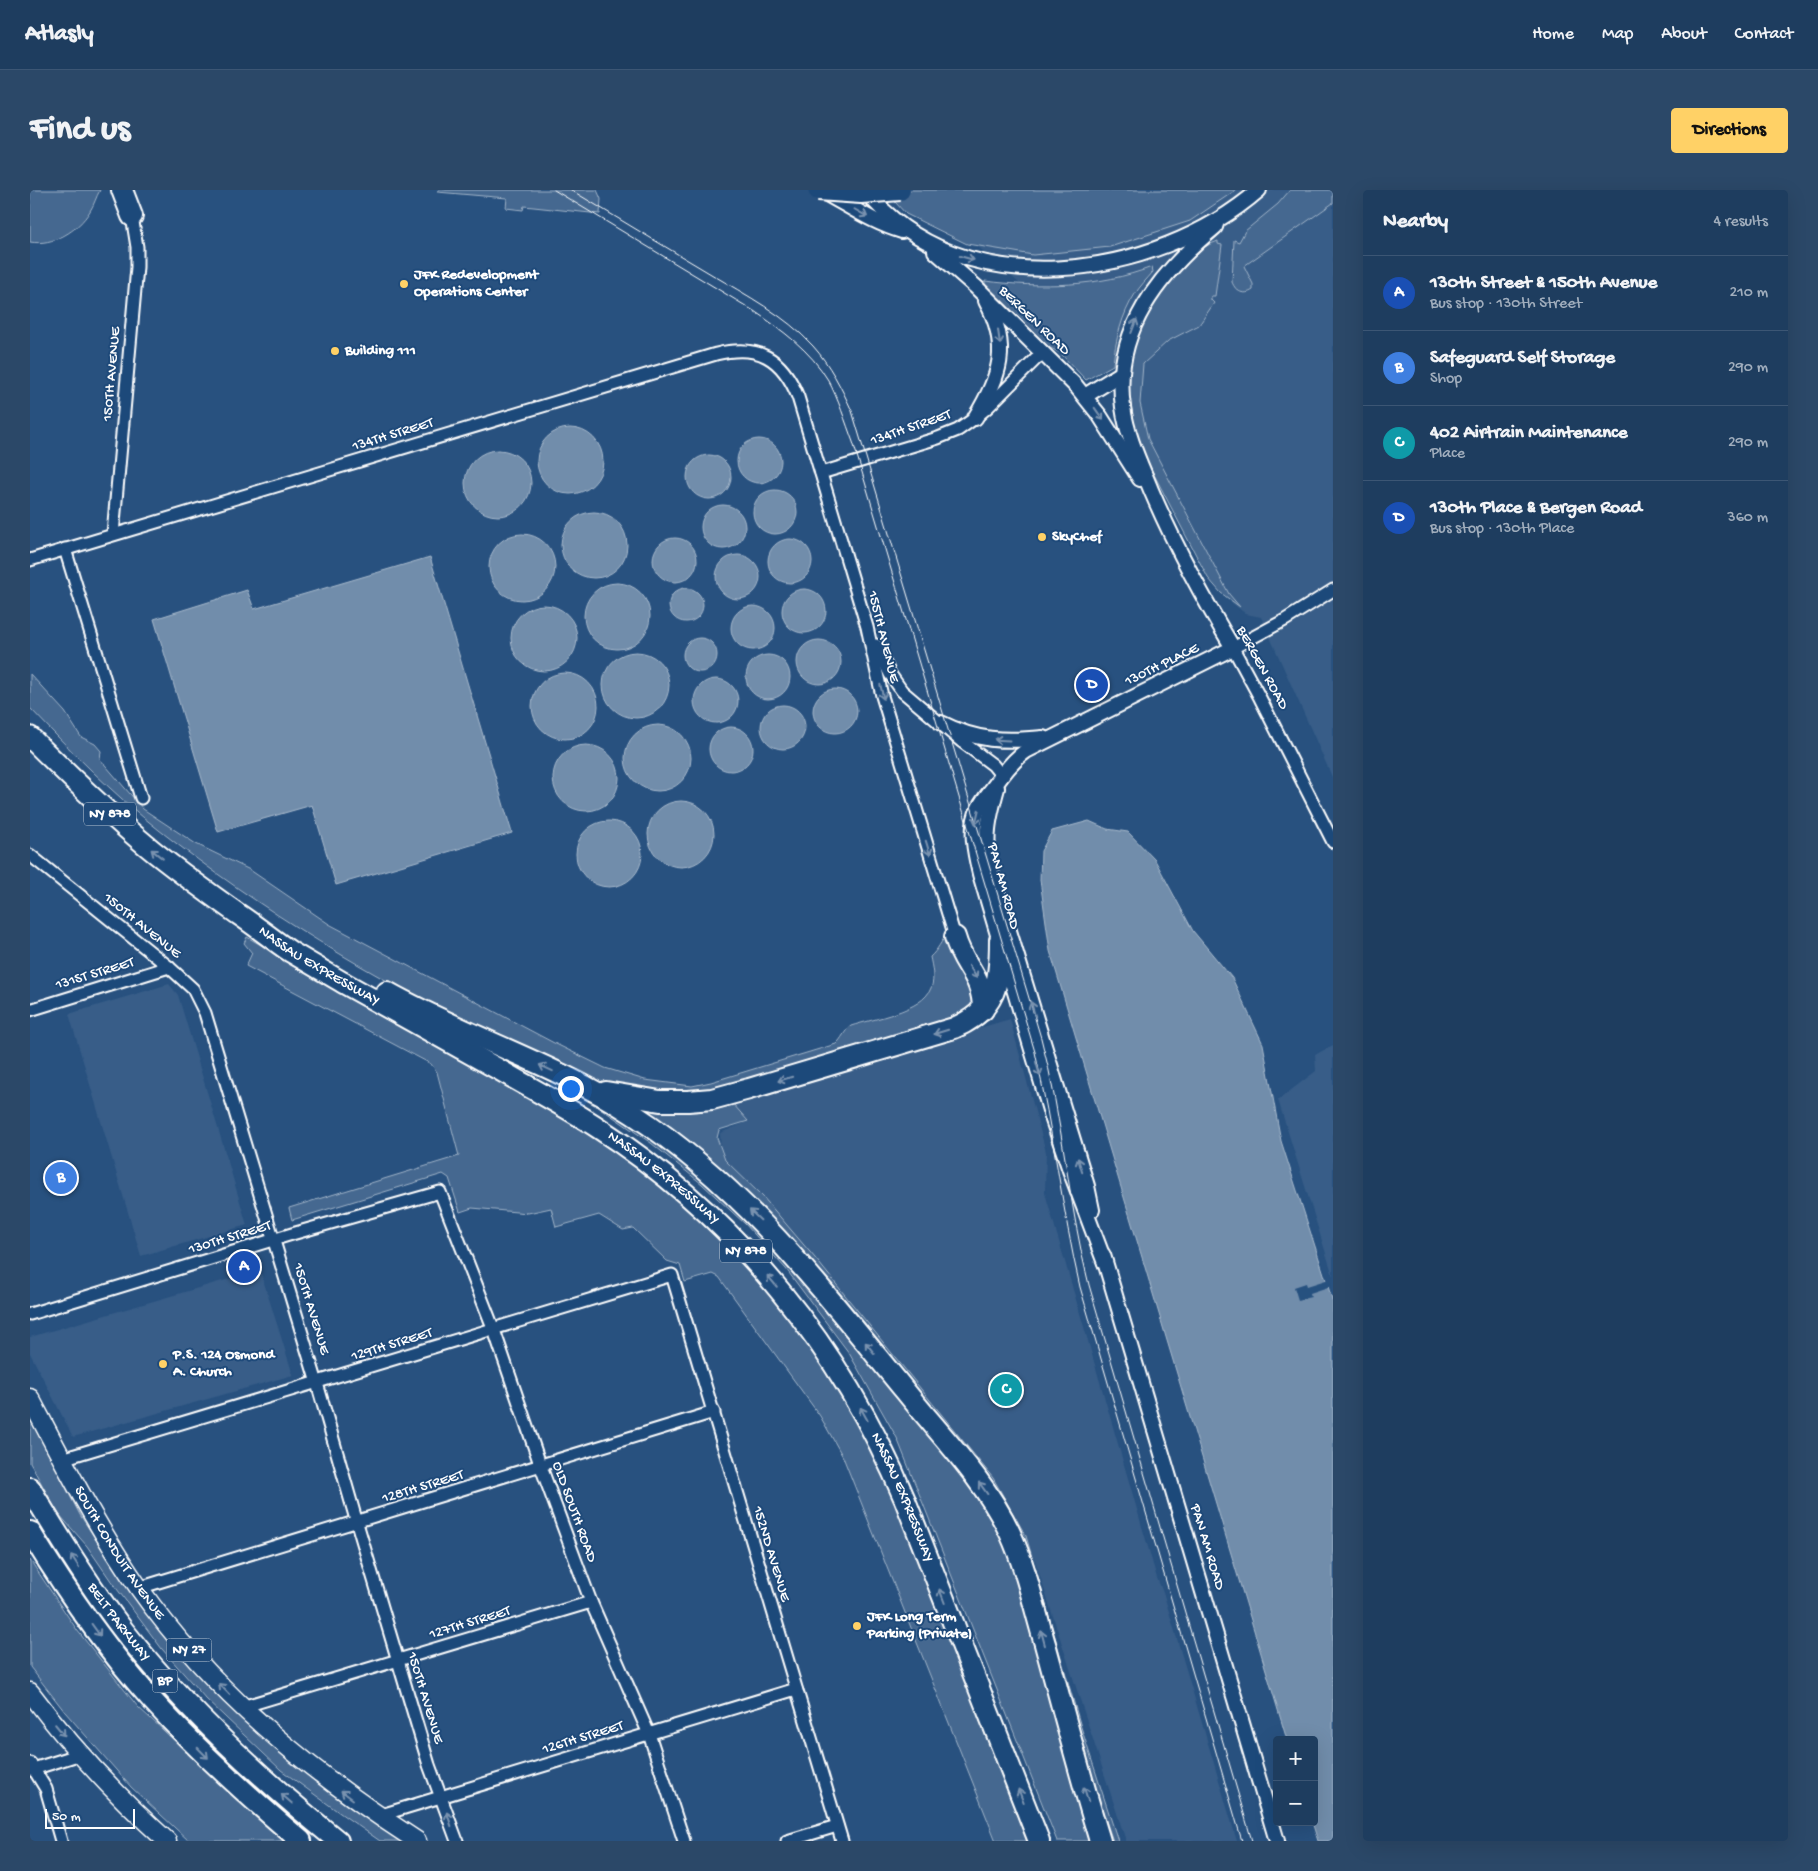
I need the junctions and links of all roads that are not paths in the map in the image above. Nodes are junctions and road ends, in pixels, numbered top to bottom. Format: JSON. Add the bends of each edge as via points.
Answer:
{"nodes":[{"id":1,"x":122,"y":190,"type":"edge"},
{"id":2,"x":126,"y":190,"type":"edge"},
{"id":3,"x":818,"y":190,"type":"edge"},
{"id":4,"x":865,"y":190,"type":"edge"},
{"id":5,"x":900,"y":190,"type":"edge"},
{"id":6,"x":1260,"y":190,"type":"edge"},
{"id":7,"x":132,"y":216,"type":"junction"},
{"id":8,"x":1217,"y":221,"type":"junction"},
{"id":9,"x":917,"y":236,"type":"junction"},
{"id":10,"x":981,"y":292,"type":"junction"},
{"id":11,"x":1043,"y":352,"type":"junction"},
{"id":12,"x":765,"y":355,"type":"joint"},
{"id":13,"x":1122,"y":373,"type":"junction"},
{"id":14,"x":1085,"y":396,"type":"junction"},
{"id":15,"x":975,"y":418,"type":"junction"},
{"id":16,"x":821,"y":473,"type":"junction"},
{"id":17,"x":1160,"y":511,"type":"junction"},
{"id":18,"x":113,"y":534,"type":"junction"},
{"id":19,"x":65,"y":549,"type":"junction"},
{"id":20,"x":30,"y":560,"type":"edge"},
{"id":21,"x":1333,"y":590,"type":"edge"},
{"id":22,"x":867,"y":628,"type":"junction"},
{"id":23,"x":1233,"y":648,"type":"junction"},
{"id":24,"x":941,"y":723,"type":"junction"},
{"id":25,"x":30,"y":737,"type":"edge"},
{"id":26,"x":1051,"y":738,"type":"junction"},
{"id":27,"x":1001,"y":775,"type":"junction"},
{"id":28,"x":141,"y":798,"type":"dead end"},
{"id":29,"x":1333,"y":842,"type":"edge"},
{"id":30,"x":30,"y":855,"type":"edge"},
{"id":31,"x":196,"y":884,"type":"junction"},
{"id":32,"x":955,"y":937,"type":"joint"},
{"id":33,"x":1000,"y":940,"type":"junction"},
{"id":34,"x":169,"y":966,"type":"junction"},
{"id":35,"x":30,"y":1010,"type":"edge"},
{"id":36,"x":983,"y":1010,"type":"junction"},
{"id":37,"x":589,"y":1088,"type":"junction"},
{"id":38,"x":440,"y":1192,"type":"joint"},
{"id":39,"x":274,"y":1240,"type":"junction"},
{"id":40,"x":1105,"y":1263,"type":"junction"},
{"id":41,"x":672,"y":1275,"type":"joint"},
{"id":42,"x":30,"y":1314,"type":"edge"},
{"id":43,"x":494,"y":1330,"type":"junction"},
{"id":44,"x":318,"y":1383,"type":"junction"},
{"id":45,"x":30,"y":1398,"type":"edge"},
{"id":46,"x":714,"y":1412,"type":"junction"},
{"id":47,"x":62,"y":1459,"type":"junction"},
{"id":48,"x":541,"y":1466,"type":"junction"},
{"id":49,"x":30,"y":1488,"type":"edge"},
{"id":50,"x":357,"y":1523,"type":"junction"},
{"id":51,"x":30,"y":1532,"type":"edge"},
{"id":52,"x":140,"y":1588,"type":"junction"},
{"id":53,"x":591,"y":1602,"type":"junction"},
{"id":54,"x":398,"y":1661,"type":"junction"},
{"id":55,"x":796,"y":1689,"type":"junction"},
{"id":56,"x":30,"y":1692,"type":"edge"},
{"id":57,"x":242,"y":1707,"type":"junction"},
{"id":58,"x":649,"y":1734,"type":"junction"},
{"id":59,"x":81,"y":1754,"type":"junction"},
{"id":60,"x":31,"y":1767,"type":"edge"},
{"id":61,"x":442,"y":1796,"type":"junction"},
{"id":62,"x":378,"y":1816,"type":"junction"},
{"id":63,"x":837,"y":1826,"type":"junction"},
{"id":64,"x":61,"y":1841,"type":"edge"},
{"id":65,"x":167,"y":1841,"type":"edge"},
{"id":66,"x":302,"y":1841,"type":"edge"},
{"id":67,"x":338,"y":1841,"type":"edge"},
{"id":68,"x":417,"y":1841,"type":"edge"},
{"id":69,"x":456,"y":1841,"type":"edge"},
{"id":70,"x":684,"y":1841,"type":"edge"},
{"id":71,"x":787,"y":1841,"type":"edge"},
{"id":72,"x":842,"y":1841,"type":"edge"},
{"id":73,"x":1039,"y":1841,"type":"edge"},
{"id":74,"x":1100,"y":1841,"type":"edge"},
{"id":75,"x":1277,"y":1841,"type":"edge"}],
"edges":[{"from":1,"to":7,"type":"highway"},
{"from":2,"to":7,"type":"highway"},
{"from":3,"to":5,"type":"highway","bridge":true,"via":[[861,193]]},
{"from":3,"to":9,"type":"street","one_way":true,"via":[[880,223]]},
{"from":4,"to":9,"type":"street","via":[[892,220]]},
{"from":6,"to":8,"type":"street"},
{"from":7,"to":18,"type":"street","name":"150TH AVENUE","via":[[137,267]]},
{"from":9,"to":8,"type":"street","one_way":true,"via":[[961,256],[988,263],[1026,268],[1069,267],[1141,254],[1175,242]]},
{"from":13,"to":8,"type":"street","name":"BERGEN ROAD","one_way":true,"via":[[1132,331],[1145,302]]},
{"from":9,"to":10,"type":"street","name":"BERGEN ROAD"},
{"from":10,"to":11,"type":"street","name":"BERGEN ROAD"},
{"from":10,"to":15,"type":"street","one_way":true,"via":[[997,327],[1000,361],[994,384]]},
{"from":11,"to":14,"type":"street","name":"BERGEN ROAD"},
{"from":11,"to":15,"type":"street","name":"134TH STREET"},
{"from":12,"to":16,"type":"street","name":"155TH AVENUE","via":[[778,364],[791,381]]},
{"from":12,"to":18,"type":"street","name":"134TH STREET","via":[[742,350],[716,354]]},
{"from":13,"to":14,"type":"street"},
{"from":13,"to":17,"type":"street","name":"BERGEN ROAD","via":[[1122,396],[1133,446]]},
{"from":14,"to":17,"type":"street","name":"BERGEN ROAD","one_way":true},
{"from":15,"to":16,"type":"street","name":"134TH STREET","via":[[946,435]]},
{"from":16,"to":22,"type":"street","name":"155TH AVENUE"},
{"from":17,"to":23,"type":"street","name":"BERGEN ROAD"},
{"from":18,"to":19,"type":"street","name":"134TH STREET"},
{"from":19,"to":20,"type":"street","name":"134TH STREET"},
{"from":19,"to":28,"type":"street"},
{"from":21,"to":23,"type":"street","name":"130TH PLACE"},
{"from":22,"to":24,"type":"street","via":[[902,691]]},
{"from":22,"to":32,"type":"street","name":"155TH AVENUE","one_way":true,"via":[[882,696]]},
{"from":23,"to":26,"type":"street","name":"130TH PLACE"},
{"from":23,"to":29,"type":"street","name":"BERGEN ROAD"},
{"from":26,"to":24,"type":"street","one_way":true,"via":[[984,739]]},
{"from":24,"to":27,"type":"street"},
{"from":31,"to":25,"type":"highway","name":"NASSAU EXPRESSWAY","number":"NY 878","one_way":true,"via":[[104,809]]},
{"from":26,"to":27,"type":"street","name":"130TH PLACE","via":[[1021,755]]},
{"from":27,"to":33,"type":"street","name":"PAN AM ROAD","one_way":true,"via":[[979,808],[974,840],[980,874]]},
{"from":40,"to":27,"type":"street","name":"PAN AM ROAD","one_way":true,"via":[[1087,1186],[991,872],[987,831]]},
{"from":30,"to":34,"type":"street","name":"150TH AVENUE"},
{"from":37,"to":31,"type":"highway","one_way":true,"via":[[407,1003]]},
{"from":73,"to":31,"type":"highway","name":"NASSAU EXPRESSWAY","number":"NY 878","one_way":true,"via":[[887,1460],[834,1363],[767,1275],[690,1197],[602,1130],[291,952]]},
{"from":32,"to":36,"type":"highway","one_way":true,"via":[[980,984]]},
{"from":33,"to":36,"type":"highway","via":[[996,987]]},
{"from":33,"to":40,"type":"street","name":"PAN AM ROAD","one_way":true,"via":[[1052,1117]]},
{"from":34,"to":35,"type":"street","name":"131ST STREET"},
{"from":34,"to":39,"type":"street","name":"150TH AVENUE","via":[[193,989],[205,1013]]},
{"from":36,"to":37,"type":"highway","one_way":true,"via":[[969,1021],[946,1031],[724,1096],[660,1101]]},
{"from":74,"to":37,"type":"highway","one_way":true,"via":[[1022,1564],[994,1504],[777,1237],[689,1155]]},
{"from":38,"to":39,"type":"street","name":"130TH STREET"},
{"from":38,"to":43,"type":"street","name":"OLD SOUTH ROAD"},
{"from":39,"to":42,"type":"street","name":"130TH STREET"},
{"from":39,"to":44,"type":"street","name":"150TH AVENUE"},
{"from":40,"to":75,"type":"street","name":"PAN AM ROAD"},
{"from":41,"to":43,"type":"street","name":"129TH STREET"},
{"from":41,"to":46,"type":"street","name":"152ND AVENUE"},
{"from":43,"to":44,"type":"street","name":"129TH STREET"},
{"from":43,"to":48,"type":"street","name":"OLD SOUTH ROAD"},
{"from":44,"to":47,"type":"street","name":"129TH STREET"},
{"from":44,"to":50,"type":"street","name":"150TH AVENUE"},
{"from":45,"to":47,"type":"main road","name":"SOUTH CONDUIT AVENUE","number":"NY 27"},
{"from":46,"to":48,"type":"street","name":"128TH STREET"},
{"from":46,"to":55,"type":"street","name":"152ND AVENUE"},
{"from":47,"to":52,"type":"main road","name":"SOUTH CONDUIT AVENUE","number":"NY 27","via":[[101,1529]]},
{"from":48,"to":50,"type":"street","name":"128TH STREET"},
{"from":48,"to":53,"type":"street","name":"OLD SOUTH ROAD"},
{"from":67,"to":49,"type":"highway","name":"BELT PARKWAY","number":"BP","one_way":true,"via":[[244,1761],[166,1681],[98,1595]]},
{"from":50,"to":52,"type":"street","name":"128TH STREET"},
{"from":50,"to":54,"type":"street","name":"150TH AVENUE"},
{"from":51,"to":66,"type":"highway","name":"BELT PARKWAY","number":"BP","one_way":true,"via":[[92,1625],[151,1699],[234,1783]]},
{"from":57,"to":52,"type":"main road","name":"SOUTH CONDUIT AVENUE","number":"NY 27","one_way":true,"via":[[179,1639]]},
{"from":53,"to":54,"type":"street","name":"127TH STREET"},
{"from":53,"to":58,"type":"street","name":"OLD SOUTH ROAD"},
{"from":54,"to":57,"type":"street","name":"127TH STREET"},
{"from":54,"to":61,"type":"street","name":"150TH AVENUE"},
{"from":55,"to":58,"type":"street","name":"126TH STREET"},
{"from":55,"to":63,"type":"street","name":"152ND AVENUE"},
{"from":56,"to":59,"type":"main road","one_way":true},
{"from":62,"to":57,"type":"main road","name":"SOUTH CONDUIT AVENUE","number":"NY 27","one_way":true,"via":[[312,1768]]},
{"from":58,"to":61,"type":"street","name":"126TH STREET"},
{"from":58,"to":70,"type":"street","name":"OLD SOUTH ROAD"},
{"from":59,"to":60,"type":"street"},
{"from":59,"to":65,"type":"main road"},
{"from":60,"to":64,"type":"street","via":[[46,1789]]},
{"from":61,"to":62,"type":"street","name":"126TH STREET"},
{"from":69,"to":61,"type":"street","name":"150TH AVENUE","one_way":true},
{"from":62,"to":68,"type":"main road","name":"SOUTH CONDUIT AVENUE","number":"NY 27"},
{"from":63,"to":71,"type":"street"},
{"from":63,"to":72,"type":"street","name":"152ND AVENUE"}]}
